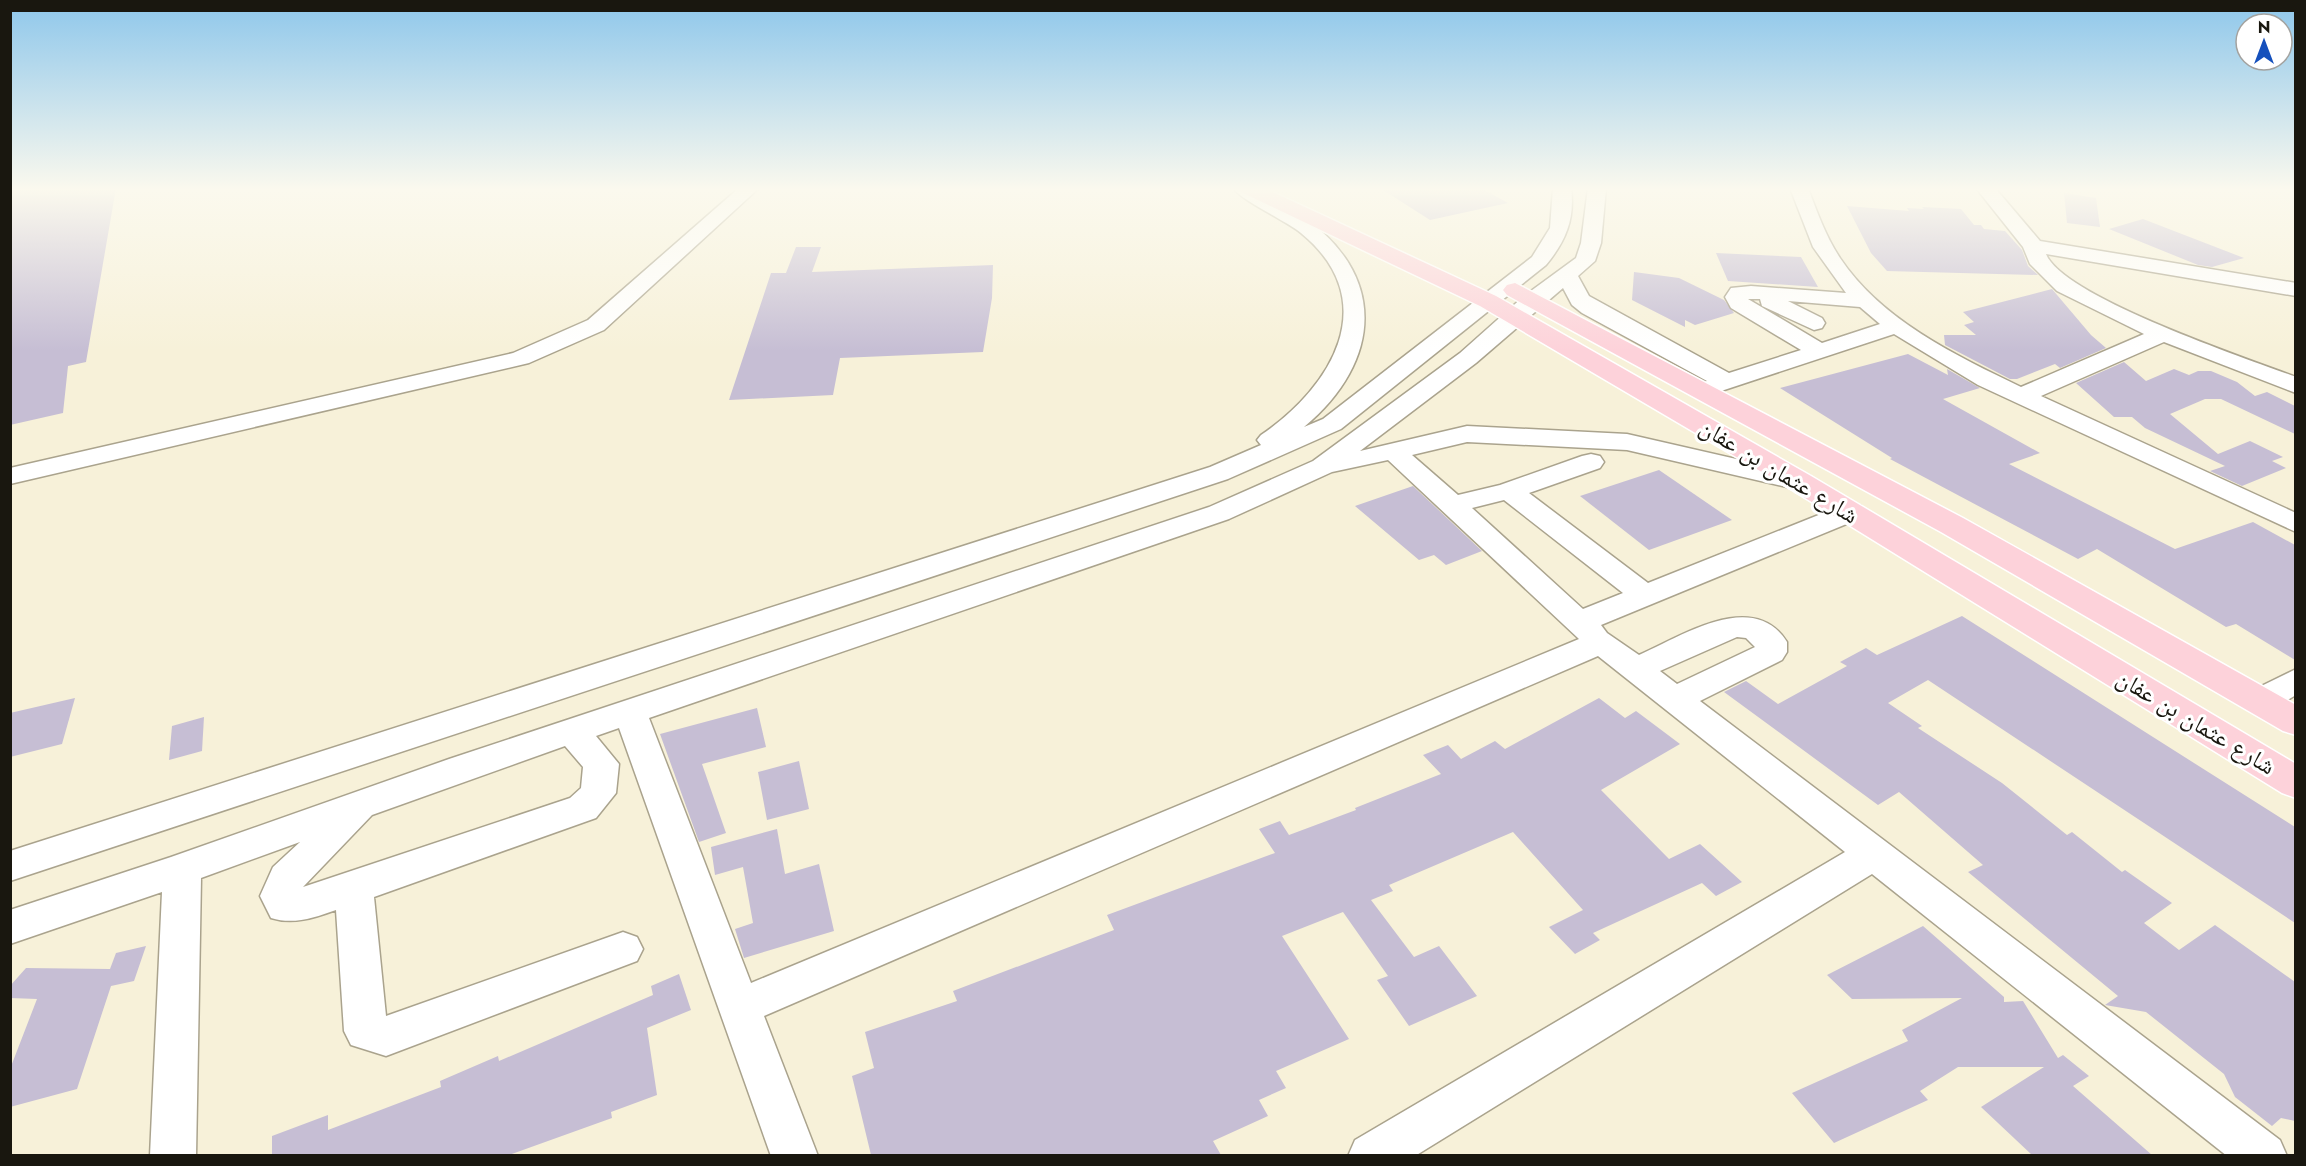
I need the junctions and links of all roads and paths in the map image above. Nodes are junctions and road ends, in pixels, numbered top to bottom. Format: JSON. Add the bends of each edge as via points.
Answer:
{"nodes":[{"id":1,"x":689,"y":242,"type":"edge"},
{"id":2,"x":1320,"y":242,"type":"edge"},
{"id":3,"x":1375,"y":242,"type":"edge"},
{"id":4,"x":1401,"y":242,"type":"edge"},
{"id":5,"x":1554,"y":242,"type":"edge"},
{"id":6,"x":1591,"y":242,"type":"edge"},
{"id":7,"x":1822,"y":242,"type":"edge"},
{"id":8,"x":2030,"y":242,"type":"edge"},
{"id":9,"x":2033,"y":246,"type":"junction"},
{"id":10,"x":1567,"y":275,"type":"junction"},
{"id":11,"x":2295,"y":290,"type":"edge"},
{"id":12,"x":1751,"y":292,"type":"junction"},
{"id":13,"x":1511,"y":301,"type":"junction"},
{"id":14,"x":1867,"y":301,"type":"junction"},
{"id":15,"x":1814,"y":323,"type":"dead end"},
{"id":16,"x":1896,"y":326,"type":"junction"},
{"id":17,"x":2163,"y":333,"type":"junction"},
{"id":18,"x":1819,"y":351,"type":"junction"},
{"id":19,"x":1715,"y":386,"type":"junction"},
{"id":20,"x":2295,"y":386,"type":"edge"},
{"id":21,"x":2021,"y":396,"type":"junction"},
{"id":22,"x":1393,"y":451,"type":"junction"},
{"id":23,"x":1592,"y":462,"type":"dead end"},
{"id":24,"x":1322,"y":467,"type":"junction"},
{"id":25,"x":1220,"y":472,"type":"junction"},
{"id":26,"x":10,"y":476,"type":"edge"},
{"id":27,"x":1800,"y":482,"type":"junction"},
{"id":28,"x":1509,"y":491,"type":"junction"},
{"id":29,"x":1452,"y":505,"type":"junction"},
{"id":30,"x":1851,"y":512,"type":"junction"},
{"id":31,"x":2295,"y":524,"type":"edge"},
{"id":32,"x":1646,"y":596,"type":"junction"},
{"id":33,"x":1590,"y":632,"type":"junction"},
{"id":34,"x":1635,"y":669,"type":"junction"},
{"id":35,"x":2295,"y":680,"type":"edge"},
{"id":36,"x":1674,"y":699,"type":"junction"},
{"id":37,"x":2259,"y":701,"type":"junction"},
{"id":38,"x":630,"y":712,"type":"junction"},
{"id":39,"x":2295,"y":722,"type":"edge"},
{"id":40,"x":572,"y":731,"type":"junction"},
{"id":41,"x":2295,"y":783,"type":"edge"},
{"id":42,"x":362,"y":804,"type":"junction"},
{"id":43,"x":1874,"y":854,"type":"junction"},
{"id":44,"x":10,"y":866,"type":"edge"},
{"id":45,"x":182,"y":869,"type":"junction"},
{"id":46,"x":354,"y":888,"type":"junction"},
{"id":47,"x":16,"y":928,"type":"edge"},
{"id":48,"x":623,"y":949,"type":"dead end"},
{"id":49,"x":740,"y":1007,"type":"junction"},
{"id":50,"x":173,"y":1155,"type":"edge"},
{"id":51,"x":795,"y":1155,"type":"edge"},
{"id":52,"x":1371,"y":1155,"type":"edge"},
{"id":53,"x":2264,"y":1155,"type":"edge"}],
"edges":[{"from":1,"to":26,"type":"street","via":[[596,325],[521,358]]},
{"from":2,"to":25,"type":"street","via":[[1343,273],[1356,310],[1351,342],[1335,379],[1288,429]]},
{"from":3,"to":13,"type":"main road","name":"شارع عثمان بن عفان"},
{"from":4,"to":13,"type":"main road","name":"شارع عثمان بن عفان"},
{"from":5,"to":13,"type":"street"},
{"from":6,"to":10,"type":"street","via":[[1585,261]]},
{"from":7,"to":14,"type":"street","via":[[1835,267]]},
{"from":8,"to":9,"type":"street"},
{"from":9,"to":11,"type":"street"},
{"from":9,"to":17,"type":"street","via":[[2037,260],[2065,286]]},
{"from":10,"to":13,"type":"street"},
{"from":10,"to":19,"type":"street","via":[[1580,300],[1590,308]]},
{"from":12,"to":14,"type":"street"},
{"from":12,"to":15,"type":"street"},
{"from":12,"to":18,"type":"street","via":[[1739,293],[1739,303]]},
{"from":13,"to":19,"type":"main road","name":"شارع عثمان بن عفان"},
{"from":13,"to":24,"type":"street","via":[[1468,358]]},
{"from":13,"to":25,"type":"street","via":[[1332,424]]},
{"from":13,"to":27,"type":"main road","name":"شارع عثمان بن عفان"},
{"from":14,"to":16,"type":"street"},
{"from":16,"to":18,"type":"street"},
{"from":16,"to":21,"type":"street","via":[[1909,337]]},
{"from":17,"to":20,"type":"street"},
{"from":17,"to":21,"type":"street"},
{"from":18,"to":19,"type":"street"},
{"from":19,"to":37,"type":"main road","name":"شارع عثمان بن عفان"},
{"from":21,"to":31,"type":"street"},
{"from":22,"to":24,"type":"street"},
{"from":22,"to":27,"type":"street","via":[[1467,435],[1627,442]]},
{"from":22,"to":29,"type":"street"},
{"from":23,"to":28,"type":"street"},
{"from":24,"to":38,"type":"street","via":[[1219,513]]},
{"from":25,"to":44,"type":"street"},
{"from":27,"to":30,"type":"main road","name":"شارع عثمان بن عفان"},
{"from":28,"to":29,"type":"street"},
{"from":28,"to":32,"type":"street"},
{"from":29,"to":33,"type":"street"},
{"from":30,"to":32,"type":"street"},
{"from":30,"to":41,"type":"main road","name":"شارع عثمان بن عفان"},
{"from":32,"to":33,"type":"street"},
{"from":33,"to":34,"type":"street"},
{"from":33,"to":49,"type":"street"},
{"from":34,"to":36,"type":"street"},
{"from":34,"to":36,"type":"street","via":[[1731,627],[1744,625],[1760,631],[1771,642],[1771,652]]},
{"from":35,"to":37,"type":"street"},
{"from":36,"to":43,"type":"street"},
{"from":37,"to":39,"type":"main road","name":"شارع عثمان بن عفان"},
{"from":38,"to":40,"type":"street"},
{"from":38,"to":49,"type":"street"},
{"from":40,"to":42,"type":"street"},
{"from":40,"to":46,"type":"street","via":[[601,764],[598,793],[583,808]]},
{"from":42,"to":45,"type":"street"},
{"from":42,"to":46,"type":"street","via":[[286,878],[280,896],[285,906],[313,902]]},
{"from":43,"to":52,"type":"street"},
{"from":43,"to":53,"type":"street"},
{"from":45,"to":47,"type":"street"},
{"from":45,"to":50,"type":"street"},
{"from":46,"to":48,"type":"street","via":[[366,1030],[386,1036]]},
{"from":49,"to":51,"type":"street"}]}
